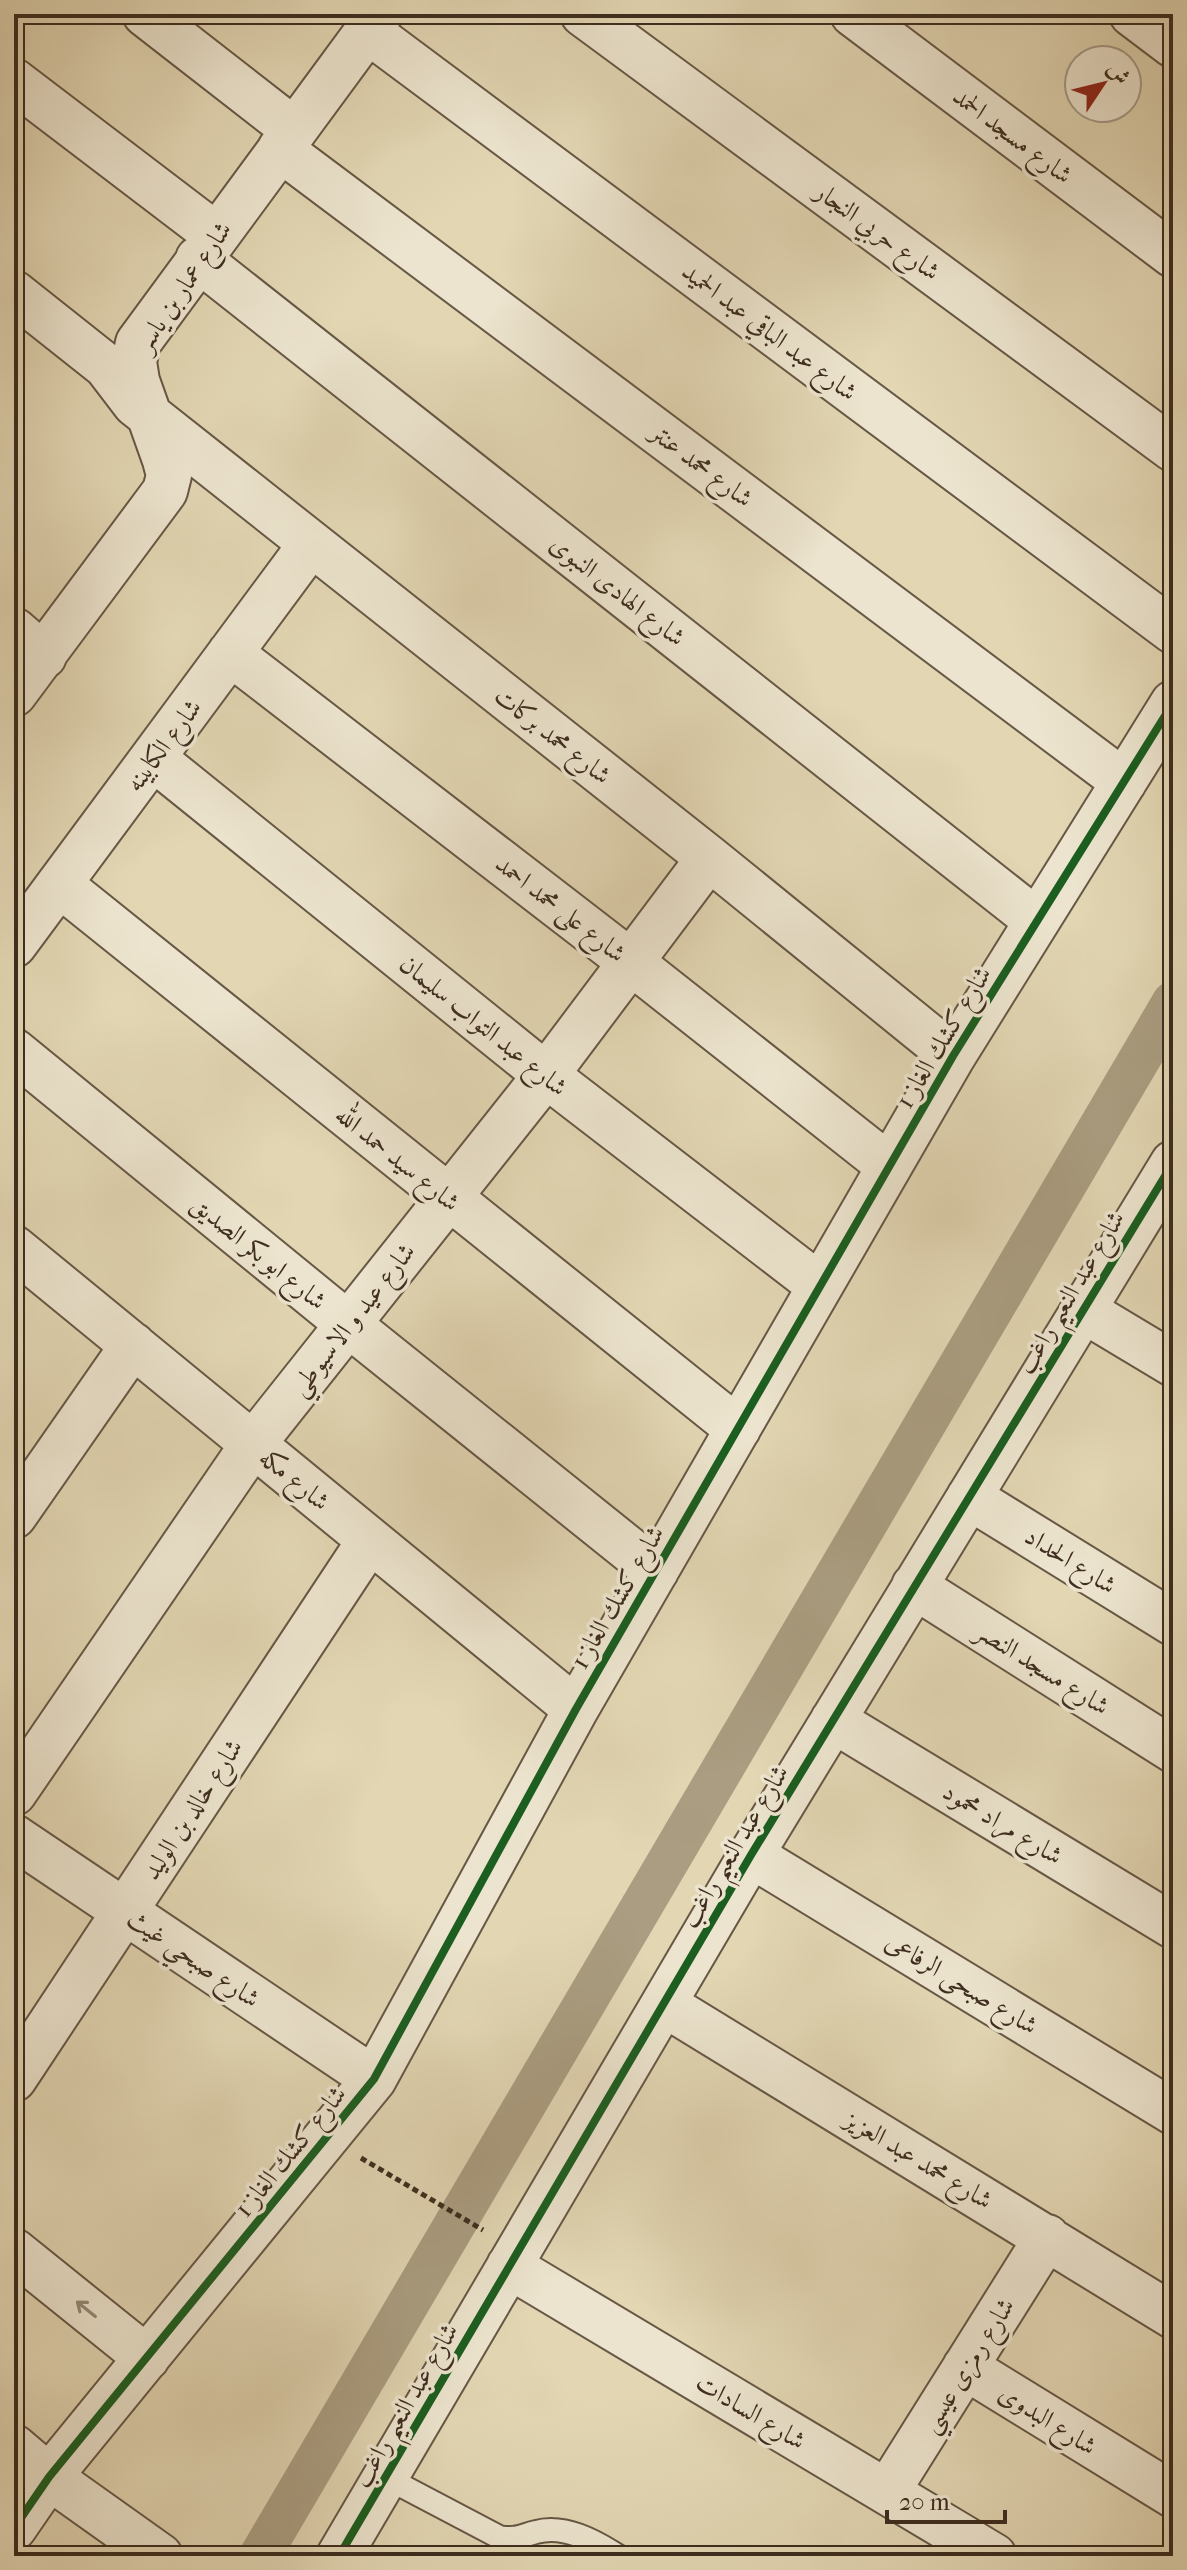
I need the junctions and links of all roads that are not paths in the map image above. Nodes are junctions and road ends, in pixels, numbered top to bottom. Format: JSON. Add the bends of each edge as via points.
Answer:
{"nodes":[{"id":1,"x":145,"y":14,"type":"edge"},
{"id":2,"x":583,"y":14,"type":"edge"},
{"id":3,"x":853,"y":14,"type":"edge"},
{"id":4,"x":1132,"y":14,"type":"edge"},
{"id":5,"x":376,"y":18,"type":"edge"},
{"id":6,"x":1173,"y":45,"type":"edge"},
{"id":7,"x":14,"y":81,"type":"edge"},
{"id":8,"x":287,"y":139,"type":"junction"},
{"id":9,"x":207,"y":247,"type":"junction"},
{"id":10,"x":1173,"y":255,"type":"edge"},
{"id":11,"x":14,"y":293,"type":"edge"},
{"id":12,"x":151,"y":417,"type":"junction"},
{"id":13,"x":1173,"y":449,"type":"edge"},
{"id":14,"x":311,"y":544,"type":"junction"},
{"id":15,"x":1173,"y":631,"type":"edge"},
{"id":16,"x":29,"y":643,"type":"edge"},
{"id":17,"x":230,"y":653,"type":"junction"},
{"id":18,"x":14,"y":694,"type":"edge"},
{"id":19,"x":1173,"y":703,"type":"edge"},
{"id":20,"x":153,"y":758,"type":"junction"},
{"id":21,"x":1124,"y":782,"type":"junction"},
{"id":22,"x":709,"y":858,"type":"junction"},
{"id":23,"x":59,"y":884,"type":"junction"},
{"id":24,"x":1037,"y":921,"type":"junction"},
{"id":25,"x":14,"y":945,"type":"edge"},
{"id":26,"x":632,"y":963,"type":"junction"},
{"id":27,"x":14,"y":1051,"type":"edge"},
{"id":28,"x":953,"y":1056,"type":"junction"},
{"id":29,"x":546,"y":1075,"type":"junction"},
{"id":30,"x":889,"y":1166,"type":"junction"},
{"id":31,"x":1170,"y":1176,"type":"edge"},
{"id":32,"x":448,"y":1198,"type":"junction"},
{"id":33,"x":15,"y":1251,"type":"edge"},
{"id":34,"x":820,"y":1286,"type":"junction"},
{"id":35,"x":1083,"y":1310,"type":"junction"},
{"id":36,"x":348,"y":1324,"type":"junction"},
{"id":37,"x":133,"y":1345,"type":"junction"},
{"id":38,"x":1173,"y":1364,"type":"edge"},
{"id":39,"x":738,"y":1429,"type":"junction"},
{"id":40,"x":253,"y":1444,"type":"junction"},
{"id":41,"x":969,"y":1497,"type":"junction"},
{"id":42,"x":14,"y":1516,"type":"edge"},
{"id":43,"x":370,"y":1540,"type":"junction"},
{"id":44,"x":656,"y":1571,"type":"junction"},
{"id":45,"x":914,"y":1586,"type":"junction"},
{"id":46,"x":1173,"y":1623,"type":"edge"},
{"id":47,"x":576,"y":1709,"type":"junction"},
{"id":48,"x":833,"y":1720,"type":"junction"},
{"id":49,"x":1173,"y":1750,"type":"edge"},
{"id":50,"x":14,"y":1793,"type":"edge"},
{"id":51,"x":14,"y":1837,"type":"edge"},
{"id":52,"x":751,"y":1855,"type":"junction"},
{"id":53,"x":124,"y":1912,"type":"junction"},
{"id":54,"x":1173,"y":1926,"type":"edge"},
{"id":55,"x":664,"y":2004,"type":"junction"},
{"id":56,"x":14,"y":2079,"type":"edge"},
{"id":57,"x":374,"y":2079,"type":"junction"},
{"id":58,"x":1173,"y":2112,"type":"edge"},
{"id":59,"x":1047,"y":2237,"type":"junction"},
{"id":60,"x":14,"y":2251,"type":"edge"},
{"id":61,"x":509,"y":2266,"type":"junction"},
{"id":62,"x":1173,"y":2316,"type":"edge"},
{"id":63,"x":147,"y":2358,"type":"junction"},
{"id":64,"x":965,"y":2367,"type":"junction"},
{"id":65,"x":14,"y":2447,"type":"edge"},
{"id":66,"x":49,"y":2477,"type":"junction"},
{"id":67,"x":385,"y":2477,"type":"junction"},
{"id":68,"x":887,"y":2492,"type":"junction"},
{"id":69,"x":1173,"y":2495,"type":"edge"},
{"id":70,"x":14,"y":2528,"type":"edge"},
{"id":71,"x":143,"y":2550,"type":"edge"},
{"id":72,"x":339,"y":2556,"type":"edge"},
{"id":73,"x":618,"y":2556,"type":"edge"},
{"id":74,"x":994,"y":2556,"type":"edge"}],
"edges":[{"from":1,"to":8,"type":"street","name":"شارع محمد عنتر"},
{"from":2,"to":13,"type":"street","name":"شارع حربي النجار"},
{"from":3,"to":10,"type":"street","name":"شارع مسجد الحمد"},
{"from":4,"to":6,"type":"street"},
{"from":5,"to":8,"type":"street","name":"شارع عمار بن ياسر"},
{"from":5,"to":15,"type":"street","name":"شارع عبد الباقي عبد الحميد"},
{"from":7,"to":9,"type":"street","name":"شارع الهادى النبوى"},
{"from":8,"to":9,"type":"street","name":"شارع عمار بن ياسر"},
{"from":8,"to":21,"type":"street","name":"شارع محمد عنتر"},
{"from":9,"to":12,"type":"street","name":"شارع عمار بن ياسر","via":[[138,343],[137,381]]},
{"from":9,"to":24,"type":"street","name":"شارع الهادى النبوى"},
{"from":11,"to":12,"type":"street","name":"شارع محمد بركات","via":[[106,366]]},
{"from":12,"to":14,"type":"street","name":"شارع محمد بركات"},
{"from":12,"to":16,"type":"street","name":"شارع عمار بن ياسر","via":[[169,475],[165,491]]},
{"from":14,"to":17,"type":"street","name":"شارع الكابينه"},
{"from":14,"to":22,"type":"street","name":"شارع محمد بركات"},
{"from":16,"to":18,"type":"street","name":"شارع عمار بن ياسر"},
{"from":17,"to":20,"type":"street","name":"شارع الكابينه"},
{"from":17,"to":26,"type":"street","name":"شارع على محمد احمد"},
{"from":19,"to":21,"type":"street","name":"شارع كشك الغاز 1"},
{"from":20,"to":23,"type":"street","name":"شارع الكابينه"},
{"from":20,"to":29,"type":"street","name":"شارع عبد التواب سليمان"},
{"from":21,"to":24,"type":"street","name":"شارع كشك الغاز 1"},
{"from":22,"to":26,"type":"street","name":"شارع عيد و الاسيوطي"},
{"from":22,"to":28,"type":"street","name":"شارع محمد بركات"},
{"from":23,"to":25,"type":"street","name":"شارع الكابينه"},
{"from":23,"to":32,"type":"street","name":"شارع سيد حمد الله"},
{"from":24,"to":28,"type":"street","name":"شارع كشك الغاز 1"},
{"from":26,"to":29,"type":"street","name":"شارع عيد و الاسيوطي"},
{"from":26,"to":30,"type":"street","name":"شارع على محمد احمد"},
{"from":27,"to":36,"type":"street","name":"شارع ابو بكر الصديق"},
{"from":28,"to":30,"type":"street","name":"شارع كشك الغاز 1"},
{"from":29,"to":32,"type":"street","name":"شارع عيد و الاسيوطي"},
{"from":29,"to":34,"type":"street","name":"شارع عبد التواب سليمان"},
{"from":30,"to":34,"type":"street","name":"شارع كشك الغاز 1"},
{"from":31,"to":35,"type":"street","name":"شارع عبد النعيم راغب"},
{"from":32,"to":36,"type":"street","name":"شارع عيد و الاسيوطي"},
{"from":32,"to":39,"type":"street","name":"شارع سيد حمد الله"},
{"from":33,"to":37,"type":"street","name":"شارع مكه"},
{"from":34,"to":39,"type":"street","name":"شارع كشك الغاز 1"},
{"from":35,"to":38,"type":"street"},
{"from":35,"to":41,"type":"street","name":"شارع عبد النعيم راغب"},
{"from":36,"to":40,"type":"street","name":"شارع عيد و الاسيوطي"},
{"from":36,"to":44,"type":"street","name":"شارع ابو بكر الصديق"},
{"from":37,"to":40,"type":"street","name":"شارع مكه"},
{"from":37,"to":42,"type":"street"},
{"from":39,"to":44,"type":"street","name":"شارع كشك الغاز 1"},
{"from":40,"to":43,"type":"street","name":"شارع مكه"},
{"from":40,"to":50,"type":"street","name":"شارع عيد و الاسيوطي"},
{"from":41,"to":45,"type":"street","name":"شارع عبد النعيم راغب"},
{"from":41,"to":46,"type":"street","name":"شارع الحداد"},
{"from":43,"to":47,"type":"street","name":"شارع مكه"},
{"from":43,"to":53,"type":"street","name":"شارع خالد بن الوليد"},
{"from":44,"to":47,"type":"street","name":"شارع كشك الغاز 1"},
{"from":45,"to":48,"type":"street","name":"شارع عبد النعيم راغب"},
{"from":45,"to":49,"type":"street","name":"شارع مسجد النصر"},
{"from":47,"to":57,"type":"street","name":"شارع كشك الغاز 1"},
{"from":48,"to":52,"type":"street","name":"شارع عبد النعيم راغب"},
{"from":48,"to":54,"type":"street","name":"شارع مراد محمود"},
{"from":51,"to":53,"type":"street","name":"شارع صبحي غيث"},
{"from":52,"to":55,"type":"street","name":"شارع عبد النعيم راغب"},
{"from":52,"to":58,"type":"street","name":"شارع صبحى الرفاعى"},
{"from":53,"to":56,"type":"street","name":"شارع خالد بن الوليد"},
{"from":53,"to":57,"type":"street","name":"شارع صبحي غيث"},
{"from":55,"to":59,"type":"street","name":"شارع محمد عبد العزيز"},
{"from":55,"to":61,"type":"street","name":"شارع عبد النعيم راغب"},
{"from":57,"to":63,"type":"street","name":"شارع كشك الغاز 1"},
{"from":59,"to":62,"type":"street","name":"شارع محمد عبد العزيز"},
{"from":59,"to":64,"type":"street","name":"شارع رمزى عيسي"},
{"from":63,"to":60,"type":"street","one_way":true},
{"from":61,"to":67,"type":"street","name":"شارع عبد النعيم راغب"},
{"from":61,"to":68,"type":"street","name":"شارع السادات"},
{"from":63,"to":66,"type":"street","name":"شارع كشك الغاز 1"},
{"from":64,"to":68,"type":"street","name":"شارع رمزى عيسي"},
{"from":64,"to":69,"type":"street","name":"شارع البدوى"},
{"from":65,"to":66,"type":"street"},
{"from":66,"to":70,"type":"street","name":"شارع كشك الغاز 1"},
{"from":66,"to":71,"type":"street"},
{"from":67,"to":72,"type":"street","name":"شارع عبد النعيم راغب"},
{"from":67,"to":73,"type":"lane","via":[[499,2537],[567,2533],[595,2541]]},
{"from":68,"to":74,"type":"street","name":"شارع السادات"}]}
